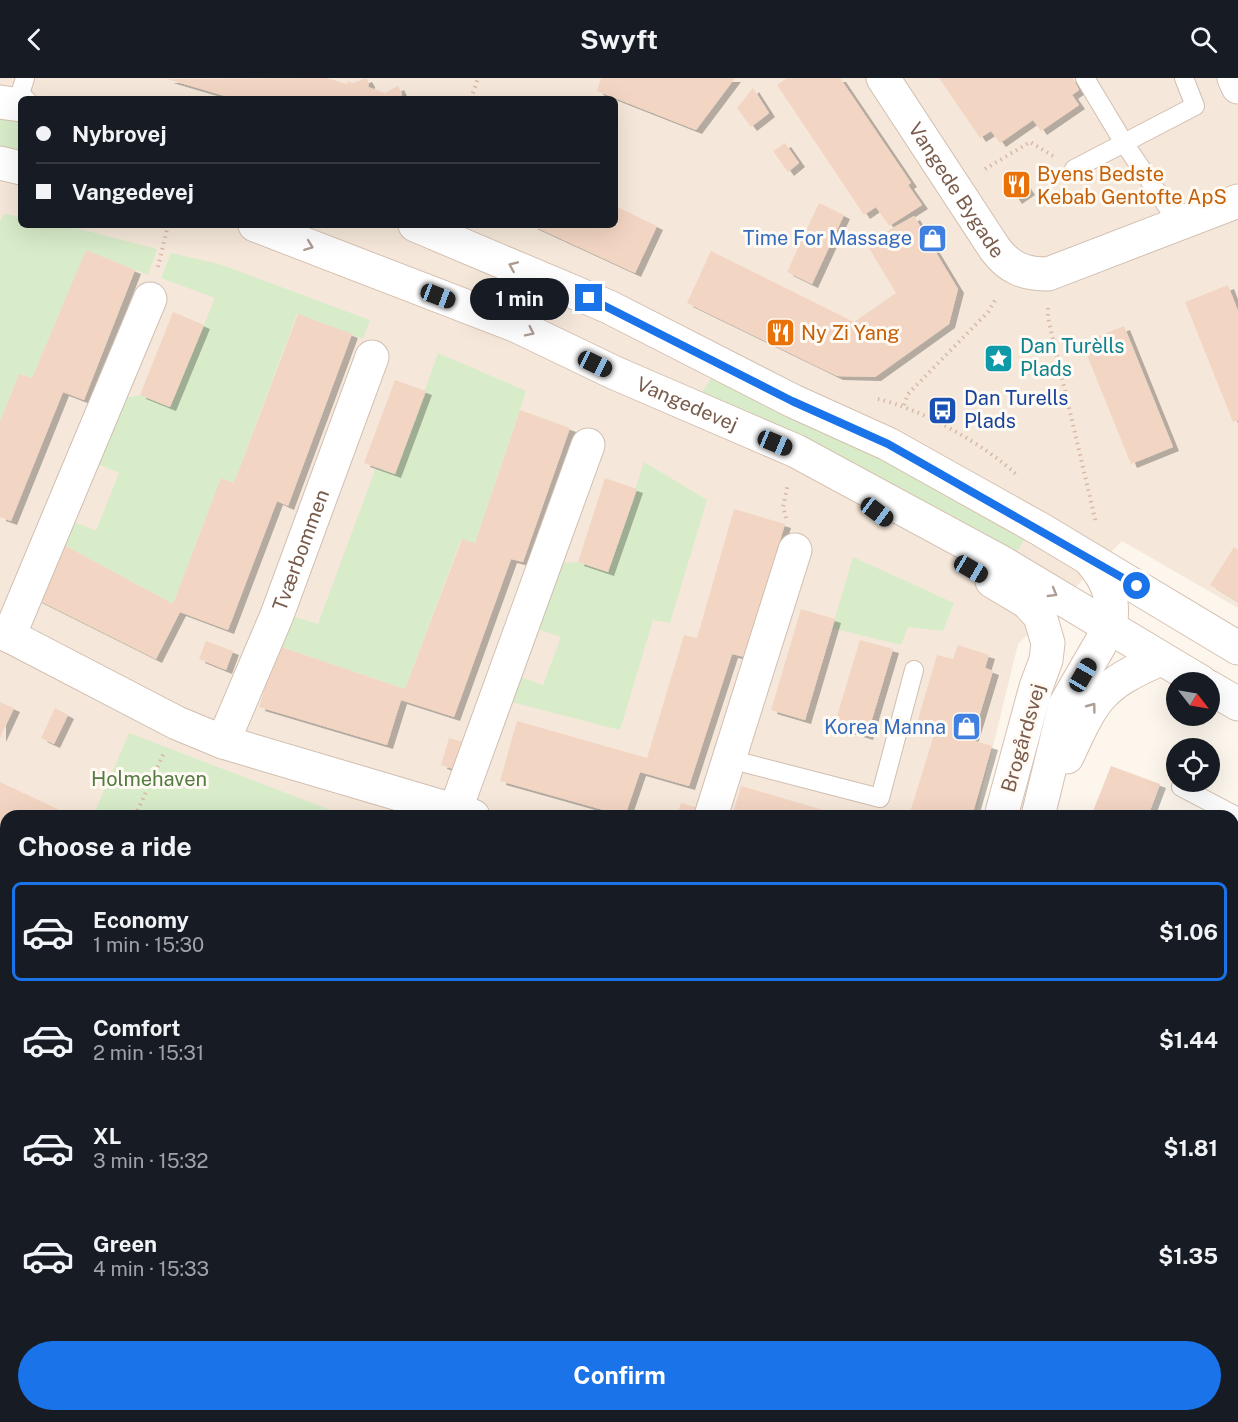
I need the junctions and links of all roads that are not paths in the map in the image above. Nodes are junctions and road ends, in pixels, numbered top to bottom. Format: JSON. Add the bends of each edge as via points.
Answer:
{"nodes":[{"id":1,"x":883,"y":78,"type":"edge"},
{"id":2,"x":1085,"y":78,"type":"edge"},
{"id":3,"x":1184,"y":78,"type":"edge"},
{"id":4,"x":1234,"y":78,"type":"edge"},
{"id":5,"x":1238,"y":87,"type":"edge"},
{"id":6,"x":1124,"y":143,"type":"junction"},
{"id":7,"x":0,"y":163,"type":"edge"},
{"id":8,"x":18,"y":167,"type":"edge"},
{"id":9,"x":1074,"y":169,"type":"road end"},
{"id":10,"x":1238,"y":201,"type":"edge"},
{"id":11,"x":1179,"y":224,"type":"junction"},
{"id":12,"x":263,"y":228,"type":"edge"},
{"id":13,"x":422,"y":228,"type":"edge"},
{"id":14,"x":150,"y":299,"type":"road end"},
{"id":15,"x":372,"y":357,"type":"dead end"},
{"id":16,"x":588,"y":445,"type":"dead end"},
{"id":17,"x":795,"y":451,"type":"junction"},
{"id":18,"x":1093,"y":545,"type":"junction"},
{"id":19,"x":795,"y":550,"type":"road end"},
{"id":20,"x":1104,"y":615,"type":"junction"},
{"id":21,"x":4,"y":634,"type":"edge"},
{"id":22,"x":1238,"y":648,"type":"edge"},
{"id":23,"x":1161,"y":659,"type":"junction"},
{"id":24,"x":1046,"y":660,"type":"junction"},
{"id":25,"x":1238,"y":669,"type":"edge"},
{"id":26,"x":914,"y":670,"type":"dead end"},
{"id":27,"x":1184,"y":672,"type":"edge"},
{"id":28,"x":1220,"y":693,"type":"edge"},
{"id":29,"x":1238,"y":704,"type":"edge"},
{"id":30,"x":223,"y":742,"type":"junction"},
{"id":31,"x":729,"y":759,"type":"junction"},
{"id":32,"x":1190,"y":792,"type":"edge"},
{"id":33,"x":454,"y":810,"type":"edge"},
{"id":34,"x":465,"y":810,"type":"edge"},
{"id":35,"x":713,"y":810,"type":"edge"},
{"id":36,"x":1002,"y":810,"type":"edge"},
{"id":37,"x":1040,"y":810,"type":"edge"},
{"id":38,"x":1042,"y":810,"type":"edge"},
{"id":39,"x":1225,"y":810,"type":"edge"}],
"edges":[{"from":1,"to":11,"type":"street","name":"Vangede Bygade","via":[[994,249],[1014,268],[1028,274],[1048,274]]},
{"from":2,"to":6,"type":"lane"},
{"from":3,"to":6,"type":"lane","via":[[1196,106]]},
{"from":4,"to":5,"type":"street"},
{"from":6,"to":9,"type":"lane"},
{"from":6,"to":11,"type":"lane"},
{"from":7,"to":8,"type":"street"},
{"from":10,"to":11,"type":"street"},
{"from":12,"to":17,"type":"street","name":"Vangedevej","one_way":true,"via":[[517,326]]},
{"from":18,"to":13,"type":"street","one_way":true,"via":[[792,401],[609,307]]},
{"from":14,"to":21,"type":"street"},
{"from":15,"to":30,"type":"street","name":"Tværbommen","via":[[277,615]]},
{"from":16,"to":34,"type":"street"},
{"from":17,"to":20,"type":"street","name":"Vangedevej","one_way":true},
{"from":17,"to":24,"type":"street","via":[[894,524],[1027,602],[1047,631]]},
{"from":18,"to":20,"type":"street","via":[[1110,587]]},
{"from":18,"to":22,"type":"street"},
{"from":19,"to":31,"type":"street"},
{"from":20,"to":23,"type":"street","name":"Vangedevej"},
{"from":20,"to":24,"type":"street","via":[[1060,641]]},
{"from":20,"to":25,"type":"street","via":[[1143,613]]},
{"from":20,"to":37,"type":"street","name":"Brogårdsvej","via":[[1065,705]]},
{"from":21,"to":30,"type":"street","via":[[177,723]]},
{"from":23,"to":27,"type":"street","name":"Vangedevej"},
{"from":38,"to":23,"type":"street","one_way":true,"via":[[1084,718],[1102,694],[1124,675]]},
{"from":24,"to":36,"type":"street","name":"Brogårdsvej"},
{"from":26,"to":31,"type":"lane","via":[[880,798]]},
{"from":28,"to":29,"type":"street"},
{"from":30,"to":33,"type":"street"},
{"from":31,"to":35,"type":"street"},
{"from":32,"to":39,"type":"lane"}]}
